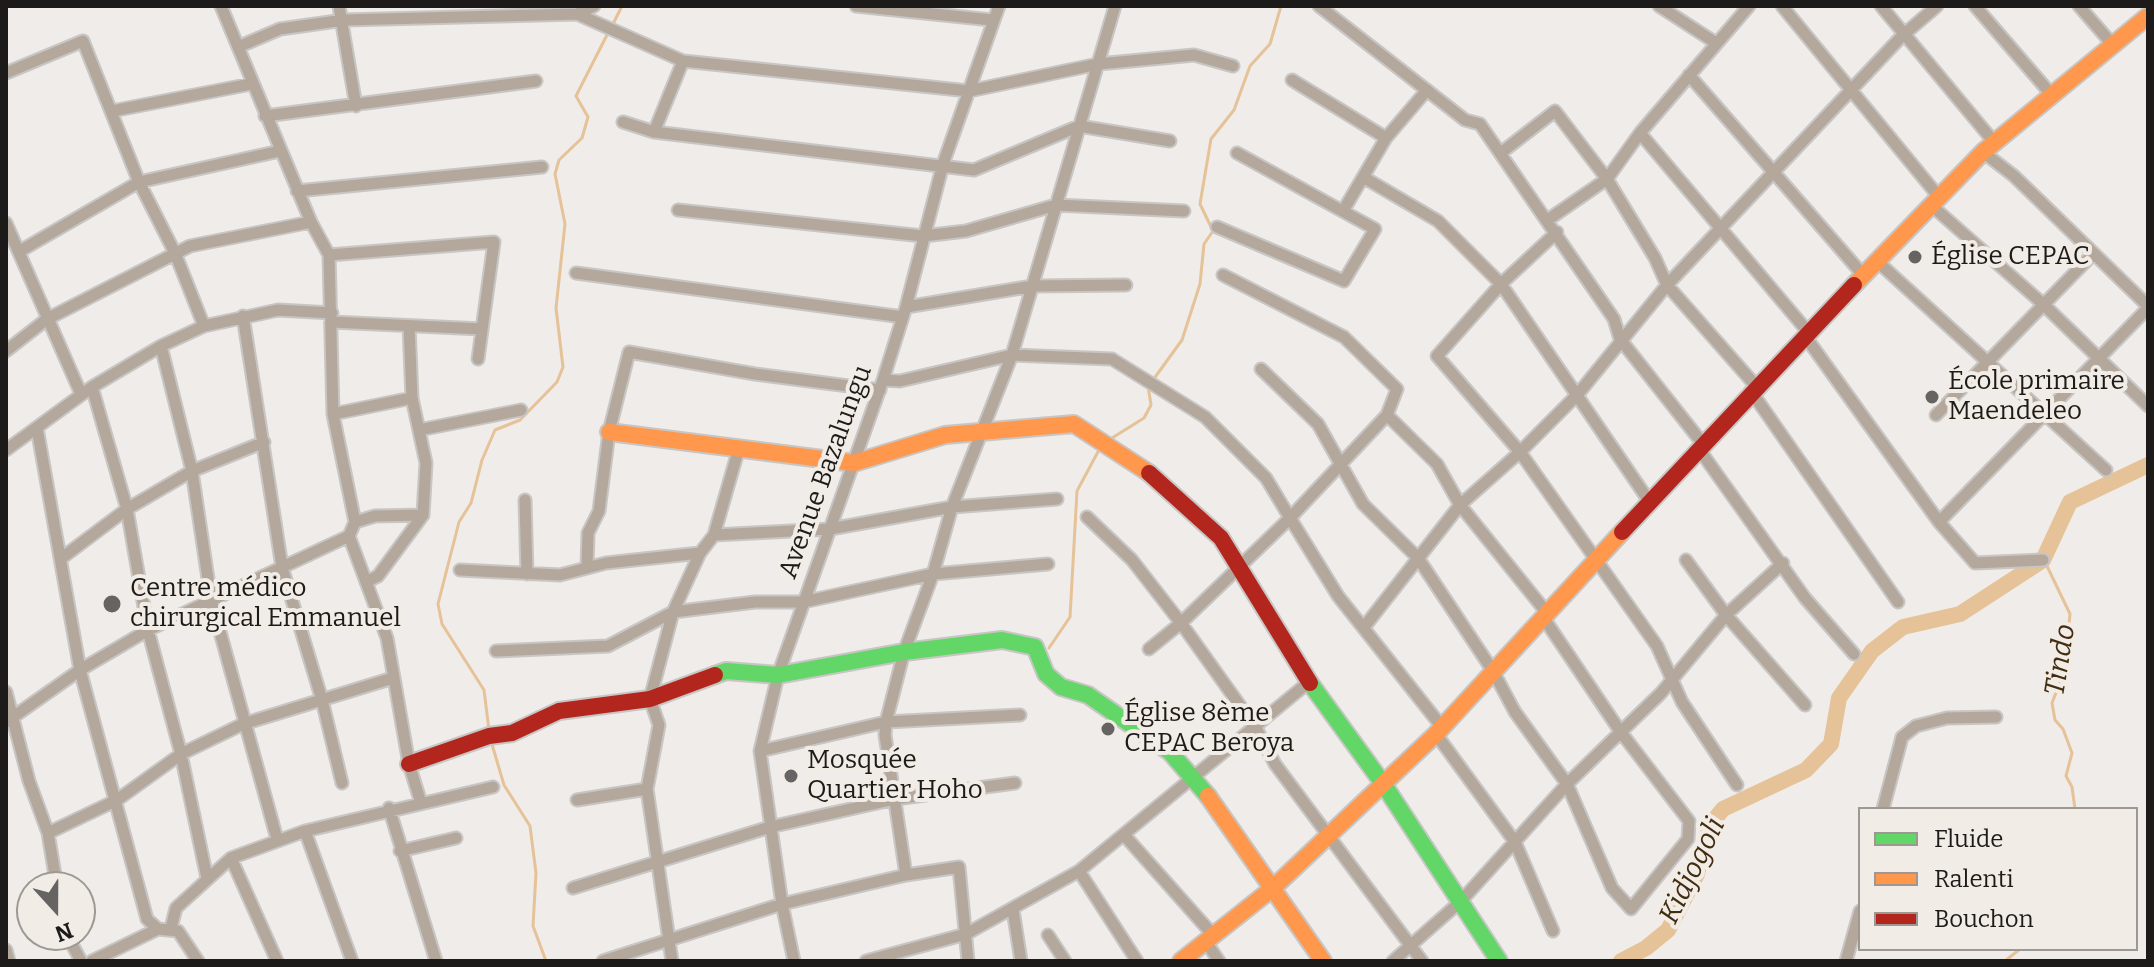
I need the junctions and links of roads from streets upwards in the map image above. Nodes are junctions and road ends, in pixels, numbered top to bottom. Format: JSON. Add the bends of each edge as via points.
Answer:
{"nodes":[{"id":1,"x":221,"y":6,"type":"edge"},
{"id":2,"x":339,"y":6,"type":"edge"},
{"id":3,"x":594,"y":6,"type":"edge"},
{"id":4,"x":856,"y":6,"type":"edge"},
{"id":5,"x":999,"y":6,"type":"edge"},
{"id":6,"x":1115,"y":6,"type":"edge"},
{"id":7,"x":1319,"y":6,"type":"edge"},
{"id":8,"x":1659,"y":6,"type":"edge"},
{"id":9,"x":1749,"y":6,"type":"edge"},
{"id":10,"x":1782,"y":6,"type":"edge"},
{"id":11,"x":1881,"y":6,"type":"edge"},
{"id":12,"x":1937,"y":6,"type":"edge"},
{"id":13,"x":1975,"y":6,"type":"edge"},
{"id":14,"x":2079,"y":6,"type":"edge"},
{"id":15,"x":893,"y":8,"type":"edge"},
{"id":16,"x":487,"y":11,"type":"edge"},
{"id":17,"x":577,"y":14,"type":"junction"},
{"id":18,"x":2148,"y":16,"type":"edge"},
{"id":19,"x":344,"y":20,"type":"junction"},
{"id":20,"x":992,"y":20,"type":"junction"},
{"id":21,"x":1902,"y":36,"type":"junction"},
{"id":22,"x":1716,"y":43,"type":"junction"},
{"id":23,"x":2113,"y":45,"type":"junction"},
{"id":24,"x":238,"y":47,"type":"junction"},
{"id":25,"x":6,"y":55,"type":"edge"},
{"id":26,"x":683,"y":61,"type":"junction"},
{"id":27,"x":1098,"y":64,"type":"junction"},
{"id":28,"x":1233,"y":66,"type":"dead end"},
{"id":29,"x":9,"y":71,"type":"edge"},
{"id":30,"x":1689,"y":75,"type":"junction"},
{"id":31,"x":1292,"y":80,"type":"dead end"},
{"id":32,"x":536,"y":81,"type":"dead end"},
{"id":33,"x":251,"y":84,"type":"junction"},
{"id":34,"x":1427,"y":90,"type":"junction"},
{"id":35,"x":969,"y":91,"type":"junction"},
{"id":36,"x":1850,"y":91,"type":"junction"},
{"id":37,"x":2050,"y":93,"type":"junction"},
{"id":38,"x":356,"y":106,"type":"junction"},
{"id":39,"x":112,"y":111,"type":"junction"},
{"id":40,"x":265,"y":116,"type":"junction"},
{"id":41,"x":623,"y":122,"type":"dead end"},
{"id":42,"x":1079,"y":126,"type":"junction"},
{"id":43,"x":654,"y":132,"type":"junction"},
{"id":44,"x":1640,"y":133,"type":"junction"},
{"id":45,"x":1386,"y":138,"type":"junction"},
{"id":46,"x":1170,"y":141,"type":"dead end"},
{"id":47,"x":1988,"y":147,"type":"junction"},
{"id":48,"x":280,"y":151,"type":"junction"},
{"id":49,"x":1502,"y":152,"type":"junction"},
{"id":50,"x":1237,"y":153,"type":"dead end"},
{"id":51,"x":943,"y":164,"type":"junction"},
{"id":52,"x":542,"y":167,"type":"dead end"},
{"id":53,"x":1774,"y":174,"type":"junction"},
{"id":54,"x":1363,"y":177,"type":"junction"},
{"id":55,"x":1607,"y":179,"type":"junction"},
{"id":56,"x":139,"y":182,"type":"junction"},
{"id":57,"x":297,"y":191,"type":"junction"},
{"id":58,"x":1935,"y":201,"type":"junction"},
{"id":59,"x":1056,"y":205,"type":"junction"},
{"id":60,"x":678,"y":210,"type":"dead end"},
{"id":61,"x":1184,"y":211,"type":"dead end"},
{"id":62,"x":1343,"y":211,"type":"junction"},
{"id":63,"x":1549,"y":219,"type":"junction"},
{"id":64,"x":311,"y":222,"type":"junction"},
{"id":65,"x":6,"y":223,"type":"edge"},
{"id":66,"x":1217,"y":227,"type":"dead end"},
{"id":67,"x":1723,"y":228,"type":"junction"},
{"id":68,"x":1557,"y":232,"type":"junction"},
{"id":69,"x":923,"y":236,"type":"junction"},
{"id":70,"x":20,"y":251,"type":"junction"},
{"id":71,"x":175,"y":253,"type":"junction"},
{"id":72,"x":2093,"y":254,"type":"junction"},
{"id":73,"x":329,"y":255,"type":"junction"},
{"id":74,"x":1878,"y":262,"type":"junction"},
{"id":75,"x":576,"y":273,"type":"dead end"},
{"id":76,"x":1223,"y":275,"type":"dead end"},
{"id":77,"x":1864,"y":276,"type":"junction"},
{"id":78,"x":1501,"y":284,"type":"junction"},
{"id":79,"x":1126,"y":285,"type":"dead end"},
{"id":80,"x":1667,"y":285,"type":"junction"},
{"id":81,"x":1033,"y":286,"type":"junction"},
{"id":82,"x":2043,"y":304,"type":"junction"},
{"id":83,"x":2148,"y":307,"type":"edge"},
{"id":84,"x":905,"y":312,"type":"junction"},
{"id":85,"x":243,"y":316,"type":"junction"},
{"id":86,"x":332,"y":318,"type":"junction"},
{"id":87,"x":47,"y":319,"type":"junction"},
{"id":88,"x":204,"y":326,"type":"junction"},
{"id":89,"x":409,"y":326,"type":"junction"},
{"id":90,"x":482,"y":329,"type":"junction"},
{"id":91,"x":1807,"y":335,"type":"junction"},
{"id":92,"x":1620,"y":339,"type":"junction"},
{"id":93,"x":161,"y":346,"type":"junction"},
{"id":94,"x":6,"y":351,"type":"edge"},
{"id":95,"x":1012,"y":355,"type":"junction"},
{"id":96,"x":2099,"y":356,"type":"junction"},
{"id":97,"x":478,"y":359,"type":"dead end"},
{"id":98,"x":1985,"y":363,"type":"junction"},
{"id":99,"x":1261,"y":369,"type":"dead end"},
{"id":100,"x":881,"y":385,"type":"junction"},
{"id":101,"x":1754,"y":389,"type":"junction"},
{"id":102,"x":86,"y":390,"type":"junction"},
{"id":103,"x":1578,"y":394,"type":"junction"},
{"id":104,"x":412,"y":398,"type":"junction"},
{"id":105,"x":2148,"y":406,"type":"edge"},
{"id":106,"x":521,"y":410,"type":"dead end"},
{"id":107,"x":333,"y":414,"type":"junction"},
{"id":108,"x":1387,"y":415,"type":"junction"},
{"id":109,"x":1936,"y":415,"type":"dead end"},
{"id":110,"x":2042,"y":415,"type":"junction"},
{"id":111,"x":37,"y":428,"type":"junction"},
{"id":112,"x":419,"y":430,"type":"junction"},
{"id":113,"x":981,"y":431,"type":"junction"},
{"id":114,"x":609,"y":432,"type":"junction"},
{"id":115,"x":264,"y":442,"type":"junction"},
{"id":116,"x":1701,"y":447,"type":"junction"},
{"id":117,"x":739,"y":448,"type":"junction"},
{"id":118,"x":6,"y":450,"type":"edge"},
{"id":119,"x":1520,"y":452,"type":"junction"},
{"id":120,"x":854,"y":463,"type":"junction"},
{"id":121,"x":1341,"y":463,"type":"junction"},
{"id":122,"x":2106,"y":470,"type":"dead end"},
{"id":123,"x":192,"y":471,"type":"junction"},
{"id":124,"x":1057,"y":499,"type":"dead end"},
{"id":125,"x":525,"y":500,"type":"dead end"},
{"id":126,"x":1649,"y":501,"type":"junction"},
{"id":127,"x":1460,"y":505,"type":"junction"},
{"id":128,"x":952,"y":507,"type":"junction"},
{"id":129,"x":127,"y":509,"type":"junction"},
{"id":130,"x":423,"y":515,"type":"junction"},
{"id":131,"x":1087,"y":517,"type":"dead end"},
{"id":132,"x":1290,"y":518,"type":"junction"},
{"id":133,"x":355,"y":522,"type":"junction"},
{"id":134,"x":1939,"y":522,"type":"junction"},
{"id":135,"x":830,"y":529,"type":"junction"},
{"id":136,"x":714,"y":535,"type":"junction"},
{"id":137,"x":349,"y":536,"type":"junction"},
{"id":138,"x":700,"y":553,"type":"junction"},
{"id":139,"x":63,"y":557,"type":"junction"},
{"id":140,"x":1418,"y":558,"type":"junction"},
{"id":141,"x":1686,"y":560,"type":"dead end"},
{"id":142,"x":2043,"y":560,"type":"dead end"},
{"id":143,"x":1597,"y":562,"type":"junction"},
{"id":144,"x":1783,"y":563,"type":"junction"},
{"id":145,"x":1048,"y":564,"type":"dead end"},
{"id":146,"x":1239,"y":564,"type":"junction"},
{"id":147,"x":282,"y":567,"type":"junction"},
{"id":148,"x":587,"y":568,"type":"junction"},
{"id":149,"x":460,"y":570,"type":"dead end"},
{"id":150,"x":527,"y":574,"type":"junction"},
{"id":151,"x":933,"y":574,"type":"junction"},
{"id":152,"x":366,"y":582,"type":"junction"},
{"id":153,"x":211,"y":599,"type":"junction"},
{"id":154,"x":803,"y":602,"type":"junction"},
{"id":155,"x":1898,"y":602,"type":"dead end"},
{"id":156,"x":673,"y":612,"type":"junction"},
{"id":157,"x":1545,"y":615,"type":"junction"},
{"id":158,"x":1726,"y":615,"type":"junction"},
{"id":159,"x":1181,"y":623,"type":"junction"},
{"id":160,"x":1365,"y":626,"type":"junction"},
{"id":161,"x":148,"y":630,"type":"junction"},
{"id":162,"x":1149,"y":649,"type":"dead end"},
{"id":163,"x":496,"y":651,"type":"dead end"},
{"id":164,"x":904,"y":652,"type":"junction"},
{"id":165,"x":1854,"y":654,"type":"dead end"},
{"id":166,"x":80,"y":670,"type":"junction"},
{"id":167,"x":1493,"y":671,"type":"junction"},
{"id":168,"x":778,"y":675,"type":"junction"},
{"id":169,"x":1674,"y":676,"type":"junction"},
{"id":170,"x":393,"y":678,"type":"junction"},
{"id":171,"x":1309,"y":682,"type":"junction"},
{"id":172,"x":6,"y":692,"type":"edge"},
{"id":173,"x":650,"y":699,"type":"junction"},
{"id":174,"x":322,"y":700,"type":"junction"},
{"id":175,"x":1805,"y":705,"type":"dead end"},
{"id":176,"x":1020,"y":715,"type":"dead end"},
{"id":177,"x":1996,"y":717,"type":"dead end"},
{"id":178,"x":9,"y":720,"type":"edge"},
{"id":179,"x":886,"y":722,"type":"junction"},
{"id":180,"x":243,"y":724,"type":"junction"},
{"id":181,"x":1256,"y":728,"type":"junction"},
{"id":182,"x":1439,"y":730,"type":"junction"},
{"id":183,"x":1620,"y":731,"type":"junction"},
{"id":184,"x":760,"y":751,"type":"junction"},
{"id":185,"x":181,"y":754,"type":"junction"},
{"id":186,"x":409,"y":764,"type":"junction"},
{"id":187,"x":1193,"y":777,"type":"junction"},
{"id":188,"x":342,"y":783,"type":"dead end"},
{"id":189,"x":1015,"y":783,"type":"dead end"},
{"id":190,"x":1567,"y":784,"type":"junction"},
{"id":191,"x":1384,"y":785,"type":"junction"},
{"id":192,"x":1737,"y":785,"type":"dead end"},
{"id":193,"x":493,"y":787,"type":"dead end"},
{"id":194,"x":647,"y":789,"type":"junction"},
{"id":195,"x":895,"y":799,"type":"junction"},
{"id":196,"x":117,"y":800,"type":"junction"},
{"id":197,"x":577,"y":800,"type":"dead end"},
{"id":198,"x":421,"y":803,"type":"junction"},
{"id":199,"x":1884,"y":807,"type":"edge"},
{"id":200,"x":389,"y":808,"type":"junction"},
{"id":201,"x":770,"y":827,"type":"junction"},
{"id":202,"x":305,"y":831,"type":"junction"},
{"id":203,"x":48,"y":833,"type":"junction"},
{"id":204,"x":1331,"y":835,"type":"junction"},
{"id":205,"x":1125,"y":836,"type":"junction"},
{"id":206,"x":456,"y":838,"type":"dead end"},
{"id":207,"x":277,"y":839,"type":"junction"},
{"id":208,"x":1515,"y":842,"type":"junction"},
{"id":209,"x":400,"y":851,"type":"junction"},
{"id":210,"x":231,"y":858,"type":"junction"},
{"id":211,"x":655,"y":864,"type":"junction"},
{"id":212,"x":54,"y":871,"type":"edge"},
{"id":213,"x":1079,"y":871,"type":"junction"},
{"id":214,"x":906,"y":875,"type":"junction"},
{"id":215,"x":207,"y":878,"type":"junction"},
{"id":216,"x":573,"y":888,"type":"dead end"},
{"id":217,"x":1273,"y":888,"type":"junction"},
{"id":218,"x":1461,"y":901,"type":"junction"},
{"id":219,"x":782,"y":904,"type":"junction"},
{"id":220,"x":1013,"y":910,"type":"junction"},
{"id":221,"x":1858,"y":918,"type":"edge"},
{"id":222,"x":171,"y":928,"type":"junction"},
{"id":223,"x":158,"y":929,"type":"junction"},
{"id":224,"x":1553,"y":931,"type":"dead end"},
{"id":225,"x":966,"y":934,"type":"junction"},
{"id":226,"x":1048,"y":935,"type":"dead end"},
{"id":227,"x":670,"y":939,"type":"junction"},
{"id":228,"x":1210,"y":939,"type":"junction"},
{"id":229,"x":1410,"y":946,"type":"junction"},
{"id":230,"x":6,"y":950,"type":"edge"},
{"id":231,"x":9,"y":961,"type":"edge"},
{"id":232,"x":92,"y":961,"type":"edge"},
{"id":233,"x":198,"y":961,"type":"edge"},
{"id":234,"x":277,"y":961,"type":"edge"},
{"id":235,"x":352,"y":961,"type":"edge"},
{"id":236,"x":436,"y":961,"type":"edge"},
{"id":237,"x":603,"y":961,"type":"edge"},
{"id":238,"x":672,"y":961,"type":"edge"},
{"id":239,"x":794,"y":961,"type":"edge"},
{"id":240,"x":866,"y":961,"type":"edge"},
{"id":241,"x":968,"y":961,"type":"edge"},
{"id":242,"x":1021,"y":961,"type":"edge"},
{"id":243,"x":1065,"y":961,"type":"edge"},
{"id":244,"x":1137,"y":961,"type":"edge"},
{"id":245,"x":1181,"y":961,"type":"edge"},
{"id":246,"x":1219,"y":961,"type":"edge"},
{"id":247,"x":1323,"y":961,"type":"edge"},
{"id":248,"x":1393,"y":961,"type":"edge"},
{"id":249,"x":1422,"y":961,"type":"edge"},
{"id":250,"x":1499,"y":961,"type":"edge"},
{"id":251,"x":1846,"y":961,"type":"edge"}],
"edges":[{"from":1,"to":24,"type":"street"},
{"from":2,"to":19,"type":"street"},
{"from":3,"to":17,"type":"street"},
{"from":4,"to":15,"type":"street"},
{"from":5,"to":20,"type":"street","name":"Avenue Bazalungu"},
{"from":6,"to":27,"type":"street"},
{"from":7,"to":34,"type":"street"},
{"from":8,"to":22,"type":"street"},
{"from":9,"to":22,"type":"street"},
{"from":10,"to":36,"type":"street"},
{"from":11,"to":21,"type":"street"},
{"from":12,"to":21,"type":"street"},
{"from":13,"to":37,"type":"street"},
{"from":14,"to":23,"type":"street"},
{"from":15,"to":20,"type":"street"},
{"from":16,"to":17,"type":"street"},
{"from":16,"to":19,"type":"street"},
{"from":17,"to":26,"type":"street"},
{"from":18,"to":23,"type":"street"},
{"from":19,"to":24,"type":"street","via":[[280,29]]},
{"from":19,"to":38,"type":"street"},
{"from":20,"to":35,"type":"street","name":"Avenue Bazalungu"},
{"from":21,"to":36,"type":"street"},
{"from":21,"to":47,"type":"street"},
{"from":22,"to":30,"type":"street"},
{"from":23,"to":37,"type":"street"},
{"from":24,"to":33,"type":"street"},
{"from":25,"to":29,"type":"street"},
{"from":26,"to":35,"type":"street"},
{"from":26,"to":43,"type":"street"},
{"from":27,"to":28,"type":"street","via":[[1194,55]]},
{"from":27,"to":35,"type":"street"},
{"from":27,"to":42,"type":"street"},
{"from":29,"to":39,"type":"street","via":[[83,41]]},
{"from":30,"to":44,"type":"street"},
{"from":30,"to":53,"type":"street"},
{"from":31,"to":45,"type":"street"},
{"from":32,"to":38,"type":"street"},
{"from":33,"to":39,"type":"street"},
{"from":33,"to":40,"type":"street"},
{"from":34,"to":45,"type":"street"},
{"from":34,"to":49,"type":"street","via":[[1465,120],[1480,124]]},
{"from":35,"to":51,"type":"street","name":"Avenue Bazalungu"},
{"from":36,"to":53,"type":"street"},
{"from":36,"to":58,"type":"street"},
{"from":37,"to":47,"type":"street"},
{"from":38,"to":40,"type":"street"},
{"from":39,"to":56,"type":"street"},
{"from":40,"to":48,"type":"street"},
{"from":41,"to":43,"type":"street"},
{"from":42,"to":46,"type":"street"},
{"from":42,"to":51,"type":"street","via":[[974,170]]},
{"from":42,"to":59,"type":"street"},
{"from":43,"to":51,"type":"street"},
{"from":44,"to":55,"type":"street"},
{"from":44,"to":67,"type":"street"},
{"from":45,"to":54,"type":"street"},
{"from":47,"to":58,"type":"street"},
{"from":47,"to":72,"type":"street"},
{"from":48,"to":56,"type":"street"},
{"from":48,"to":57,"type":"street"},
{"from":49,"to":55,"type":"street","via":[[1555,111]]},
{"from":49,"to":63,"type":"street"},
{"from":50,"to":62,"type":"street"},
{"from":51,"to":69,"type":"street","name":"Avenue Bazalungu"},
{"from":52,"to":57,"type":"street"},
{"from":53,"to":67,"type":"street"},
{"from":53,"to":77,"type":"street"},
{"from":54,"to":62,"type":"street"},
{"from":54,"to":78,"type":"street","via":[[1438,221]]},
{"from":55,"to":63,"type":"street"},
{"from":55,"to":80,"type":"street"},
{"from":56,"to":70,"type":"street"},
{"from":56,"to":71,"type":"street"},
{"from":57,"to":64,"type":"street"},
{"from":58,"to":74,"type":"street"},
{"from":58,"to":82,"type":"street"},
{"from":59,"to":61,"type":"street"},
{"from":59,"to":69,"type":"street","via":[[966,231]]},
{"from":59,"to":81,"type":"street"},
{"from":60,"to":69,"type":"street"},
{"from":62,"to":66,"type":"street","via":[[1375,229],[1344,281]]},
{"from":63,"to":68,"type":"street"},
{"from":64,"to":71,"type":"street"},
{"from":64,"to":73,"type":"street"},
{"from":65,"to":70,"type":"street"},
{"from":67,"to":80,"type":"street"},
{"from":67,"to":91,"type":"street"},
{"from":68,"to":78,"type":"street"},
{"from":68,"to":92,"type":"street","via":[[1614,319]]},
{"from":69,"to":84,"type":"street","name":"Avenue Bazalungu"},
{"from":70,"to":87,"type":"street"},
{"from":71,"to":87,"type":"street"},
{"from":71,"to":88,"type":"street"},
{"from":72,"to":82,"type":"street"},
{"from":72,"to":83,"type":"street"},
{"from":73,"to":86,"type":"street"},
{"from":73,"to":90,"type":"street","via":[[494,242]]},
{"from":74,"to":77,"type":"street"},
{"from":74,"to":98,"type":"street"},
{"from":75,"to":84,"type":"street"},
{"from":76,"to":108,"type":"street","via":[[1344,337],[1397,389]]},
{"from":77,"to":91,"type":"street"},
{"from":78,"to":103,"type":"street"},
{"from":78,"to":119,"type":"street","via":[[1437,356]]},
{"from":79,"to":81,"type":"street"},
{"from":80,"to":92,"type":"street"},
{"from":80,"to":101,"type":"street"},
{"from":81,"to":84,"type":"street"},
{"from":81,"to":95,"type":"street"},
{"from":82,"to":96,"type":"street"},
{"from":82,"to":98,"type":"street"},
{"from":83,"to":96,"type":"street"},
{"from":84,"to":100,"type":"street","name":"Avenue Bazalungu"},
{"from":85,"to":86,"type":"street","via":[[278,310]]},
{"from":85,"to":88,"type":"street"},
{"from":85,"to":115,"type":"street"},
{"from":86,"to":89,"type":"street"},
{"from":86,"to":107,"type":"street"},
{"from":87,"to":94,"type":"street"},
{"from":87,"to":102,"type":"street"},
{"from":88,"to":93,"type":"street"},
{"from":89,"to":90,"type":"street"},
{"from":89,"to":104,"type":"street"},
{"from":90,"to":97,"type":"street"},
{"from":91,"to":101,"type":"street"},
{"from":91,"to":134,"type":"street"},
{"from":92,"to":103,"type":"street"},
{"from":92,"to":116,"type":"street"},
{"from":93,"to":102,"type":"street"},
{"from":93,"to":123,"type":"street"},
{"from":95,"to":100,"type":"street"},
{"from":95,"to":113,"type":"street"},
{"from":95,"to":132,"type":"street","via":[[1112,359],[1205,417],[1266,478]]},
{"from":96,"to":105,"type":"street"},
{"from":96,"to":110,"type":"street"},
{"from":98,"to":109,"type":"street"},
{"from":98,"to":110,"type":"street"},
{"from":99,"to":121,"type":"street","via":[[1318,424]]},
{"from":100,"to":114,"type":"street","via":[[755,374],[629,352]]},
{"from":100,"to":120,"type":"street","name":"Avenue Bazalungu"},
{"from":101,"to":116,"type":"street"},
{"from":101,"to":155,"type":"street"},
{"from":102,"to":111,"type":"street"},
{"from":102,"to":129,"type":"street"},
{"from":103,"to":119,"type":"street"},
{"from":103,"to":126,"type":"street"},
{"from":104,"to":107,"type":"street"},
{"from":104,"to":112,"type":"street"},
{"from":106,"to":112,"type":"street"},
{"from":107,"to":133,"type":"street"},
{"from":108,"to":121,"type":"street"},
{"from":108,"to":127,"type":"street","via":[[1437,464]]},
{"from":110,"to":122,"type":"street"},
{"from":110,"to":134,"type":"street"},
{"from":111,"to":118,"type":"street"},
{"from":111,"to":139,"type":"street"},
{"from":112,"to":130,"type":"street","via":[[426,463]]},
{"from":113,"to":120,"type":"street","via":[[945,435]]},
{"from":113,"to":128,"type":"street"},
{"from":113,"to":146,"type":"street","via":[[1074,424],[1138,463],[1221,538]]},
{"from":114,"to":117,"type":"street"},
{"from":114,"to":148,"type":"street","via":[[599,511],[588,533]]},
{"from":115,"to":123,"type":"street"},
{"from":115,"to":147,"type":"street"},
{"from":116,"to":126,"type":"street"},
{"from":116,"to":144,"type":"street"},
{"from":117,"to":120,"type":"street"},
{"from":117,"to":136,"type":"street"},
{"from":119,"to":127,"type":"street"},
{"from":119,"to":143,"type":"street"},
{"from":120,"to":135,"type":"street","name":"Avenue Bazalungu"},
{"from":121,"to":132,"type":"street"},
{"from":121,"to":140,"type":"street","via":[[1363,504]]},
{"from":123,"to":129,"type":"street"},
{"from":123,"to":153,"type":"street"},
{"from":124,"to":128,"type":"street"},
{"from":125,"to":150,"type":"street"},
{"from":126,"to":143,"type":"street"},
{"from":127,"to":140,"type":"street"},
{"from":127,"to":157,"type":"street"},
{"from":128,"to":135,"type":"street"},
{"from":128,"to":151,"type":"street"},
{"from":129,"to":139,"type":"street"},
{"from":129,"to":161,"type":"street"},
{"from":130,"to":133,"type":"street"},
{"from":130,"to":152,"type":"street","via":[[378,576]]},
{"from":131,"to":159,"type":"street","via":[[1132,560]]},
{"from":132,"to":146,"type":"street"},
{"from":132,"to":160,"type":"street","via":[[1338,596]]},
{"from":133,"to":137,"type":"street"},
{"from":134,"to":142,"type":"street","via":[[1975,563]]},
{"from":135,"to":136,"type":"street"},
{"from":135,"to":154,"type":"street","name":"Avenue Bazalungu"},
{"from":136,"to":138,"type":"street"},
{"from":137,"to":147,"type":"street"},
{"from":137,"to":152,"type":"street"},
{"from":138,"to":148,"type":"street"},
{"from":138,"to":156,"type":"street"},
{"from":139,"to":166,"type":"street"},
{"from":140,"to":160,"type":"street"},
{"from":140,"to":167,"type":"street"},
{"from":141,"to":158,"type":"street"},
{"from":143,"to":157,"type":"street"},
{"from":143,"to":169,"type":"street"},
{"from":144,"to":158,"type":"street"},
{"from":144,"to":165,"type":"street","via":[[1805,598]]},
{"from":145,"to":151,"type":"street"},
{"from":146,"to":159,"type":"street"},
{"from":146,"to":171,"type":"street"},
{"from":147,"to":153,"type":"street"},
{"from":147,"to":174,"type":"street"},
{"from":148,"to":150,"type":"street","via":[[560,575]]},
{"from":149,"to":150,"type":"street"},
{"from":151,"to":154,"type":"street"},
{"from":151,"to":164,"type":"street"},
{"from":152,"to":170,"type":"street","via":[[387,638]]},
{"from":153,"to":161,"type":"street"},
{"from":153,"to":180,"type":"street"},
{"from":154,"to":156,"type":"street"},
{"from":154,"to":168,"type":"street","name":"Avenue Bazalungu"},
{"from":156,"to":163,"type":"street","via":[[608,646]]},
{"from":156,"to":173,"type":"street"},
{"from":157,"to":167,"type":"street"},
{"from":157,"to":183,"type":"street"},
{"from":158,"to":169,"type":"street"},
{"from":158,"to":175,"type":"street"},
{"from":159,"to":162,"type":"street"},
{"from":159,"to":181,"type":"street"},
{"from":160,"to":182,"type":"street"},
{"from":161,"to":166,"type":"street"},
{"from":161,"to":185,"type":"street"},
{"from":164,"to":168,"type":"street"},
{"from":164,"to":179,"type":"street"},
{"from":164,"to":187,"type":"street","via":[[1002,640],[1035,647],[1046,674],[1061,687],[1088,695],[1170,752]]},
{"from":166,"to":178,"type":"street"},
{"from":166,"to":196,"type":"street"},
{"from":167,"to":182,"type":"street"},
{"from":167,"to":190,"type":"street","via":[[1515,712]]},
{"from":168,"to":173,"type":"street","via":[[726,671]]},
{"from":168,"to":184,"type":"street","name":"Avenue Bazalungu"},
{"from":169,"to":183,"type":"street"},
{"from":169,"to":192,"type":"street","via":[[1682,702]]},
{"from":170,"to":174,"type":"street"},
{"from":170,"to":186,"type":"street"},
{"from":171,"to":181,"type":"street"},
{"from":171,"to":191,"type":"street"},
{"from":172,"to":178,"type":"street"},
{"from":173,"to":186,"type":"street","via":[[559,711],[512,733]]},
{"from":173,"to":194,"type":"street","via":[[659,725]]},
{"from":174,"to":180,"type":"street"},
{"from":174,"to":188,"type":"street"},
{"from":176,"to":179,"type":"street"},
{"from":177,"to":199,"type":"street","via":[[1947,718],[1916,726],[1902,737]]},
{"from":178,"to":203,"type":"street"},
{"from":179,"to":184,"type":"street"},
{"from":179,"to":195,"type":"street"},
{"from":180,"to":185,"type":"street"},
{"from":180,"to":207,"type":"street"},
{"from":181,"to":187,"type":"street"},
{"from":181,"to":204,"type":"street","via":[[1275,764]]},
{"from":182,"to":191,"type":"street"},
{"from":182,"to":208,"type":"street"},
{"from":183,"to":190,"type":"street"},
{"from":183,"to":190,"type":"street","via":[[1689,821],[1688,839],[1631,909],[1612,888]]},
{"from":184,"to":201,"type":"street","name":"Avenue Bazalungu"},
{"from":185,"to":196,"type":"street"},
{"from":185,"to":215,"type":"street"},
{"from":186,"to":198,"type":"street"},
{"from":187,"to":205,"type":"street"},
{"from":187,"to":217,"type":"street"},
{"from":189,"to":195,"type":"street"},
{"from":190,"to":208,"type":"street"},
{"from":191,"to":204,"type":"street"},
{"from":191,"to":218,"type":"street"},
{"from":193,"to":198,"type":"street"},
{"from":194,"to":197,"type":"street"},
{"from":194,"to":211,"type":"street"},
{"from":195,"to":201,"type":"street"},
{"from":195,"to":214,"type":"street"},
{"from":196,"to":203,"type":"street"},
{"from":196,"to":223,"type":"street","via":[[147,919]]},
{"from":198,"to":200,"type":"street"},
{"from":200,"to":202,"type":"street"},
{"from":200,"to":209,"type":"street"},
{"from":201,"to":211,"type":"street"},
{"from":201,"to":219,"type":"street","name":"Avenue Bazalungu"},
{"from":202,"to":207,"type":"street"},
{"from":202,"to":235,"type":"street"},
{"from":203,"to":212,"type":"street"},
{"from":204,"to":217,"type":"street"},
{"from":204,"to":229,"type":"street"},
{"from":205,"to":213,"type":"street"},
{"from":205,"to":228,"type":"street"},
{"from":206,"to":209,"type":"street"},
{"from":207,"to":210,"type":"street"},
{"from":208,"to":218,"type":"street"},
{"from":208,"to":224,"type":"street"},
{"from":209,"to":236,"type":"street"},
{"from":210,"to":215,"type":"street"},
{"from":210,"to":234,"type":"street"},
{"from":211,"to":216,"type":"street"},
{"from":211,"to":227,"type":"street"},
{"from":213,"to":220,"type":"street"},
{"from":213,"to":244,"type":"street"},
{"from":214,"to":219,"type":"street"},
{"from":214,"to":225,"type":"street","via":[[959,867]]},
{"from":215,"to":222,"type":"street","via":[[176,908]]},
{"from":217,"to":228,"type":"street"},
{"from":217,"to":247,"type":"street"},
{"from":218,"to":229,"type":"street"},
{"from":218,"to":250,"type":"street"},
{"from":219,"to":227,"type":"street"},
{"from":219,"to":239,"type":"street","name":"Avenue Bazalungu"},
{"from":220,"to":225,"type":"street"},
{"from":220,"to":242,"type":"street"},
{"from":221,"to":251,"type":"street"},
{"from":222,"to":223,"type":"street"},
{"from":222,"to":233,"type":"street"},
{"from":223,"to":232,"type":"street"},
{"from":225,"to":240,"type":"street"},
{"from":225,"to":241,"type":"street"},
{"from":226,"to":243,"type":"street"},
{"from":227,"to":237,"type":"street"},
{"from":227,"to":238,"type":"street"},
{"from":228,"to":245,"type":"street"},
{"from":228,"to":246,"type":"street"},
{"from":229,"to":248,"type":"street"},
{"from":229,"to":249,"type":"street"},
{"from":230,"to":231,"type":"street"}]}
